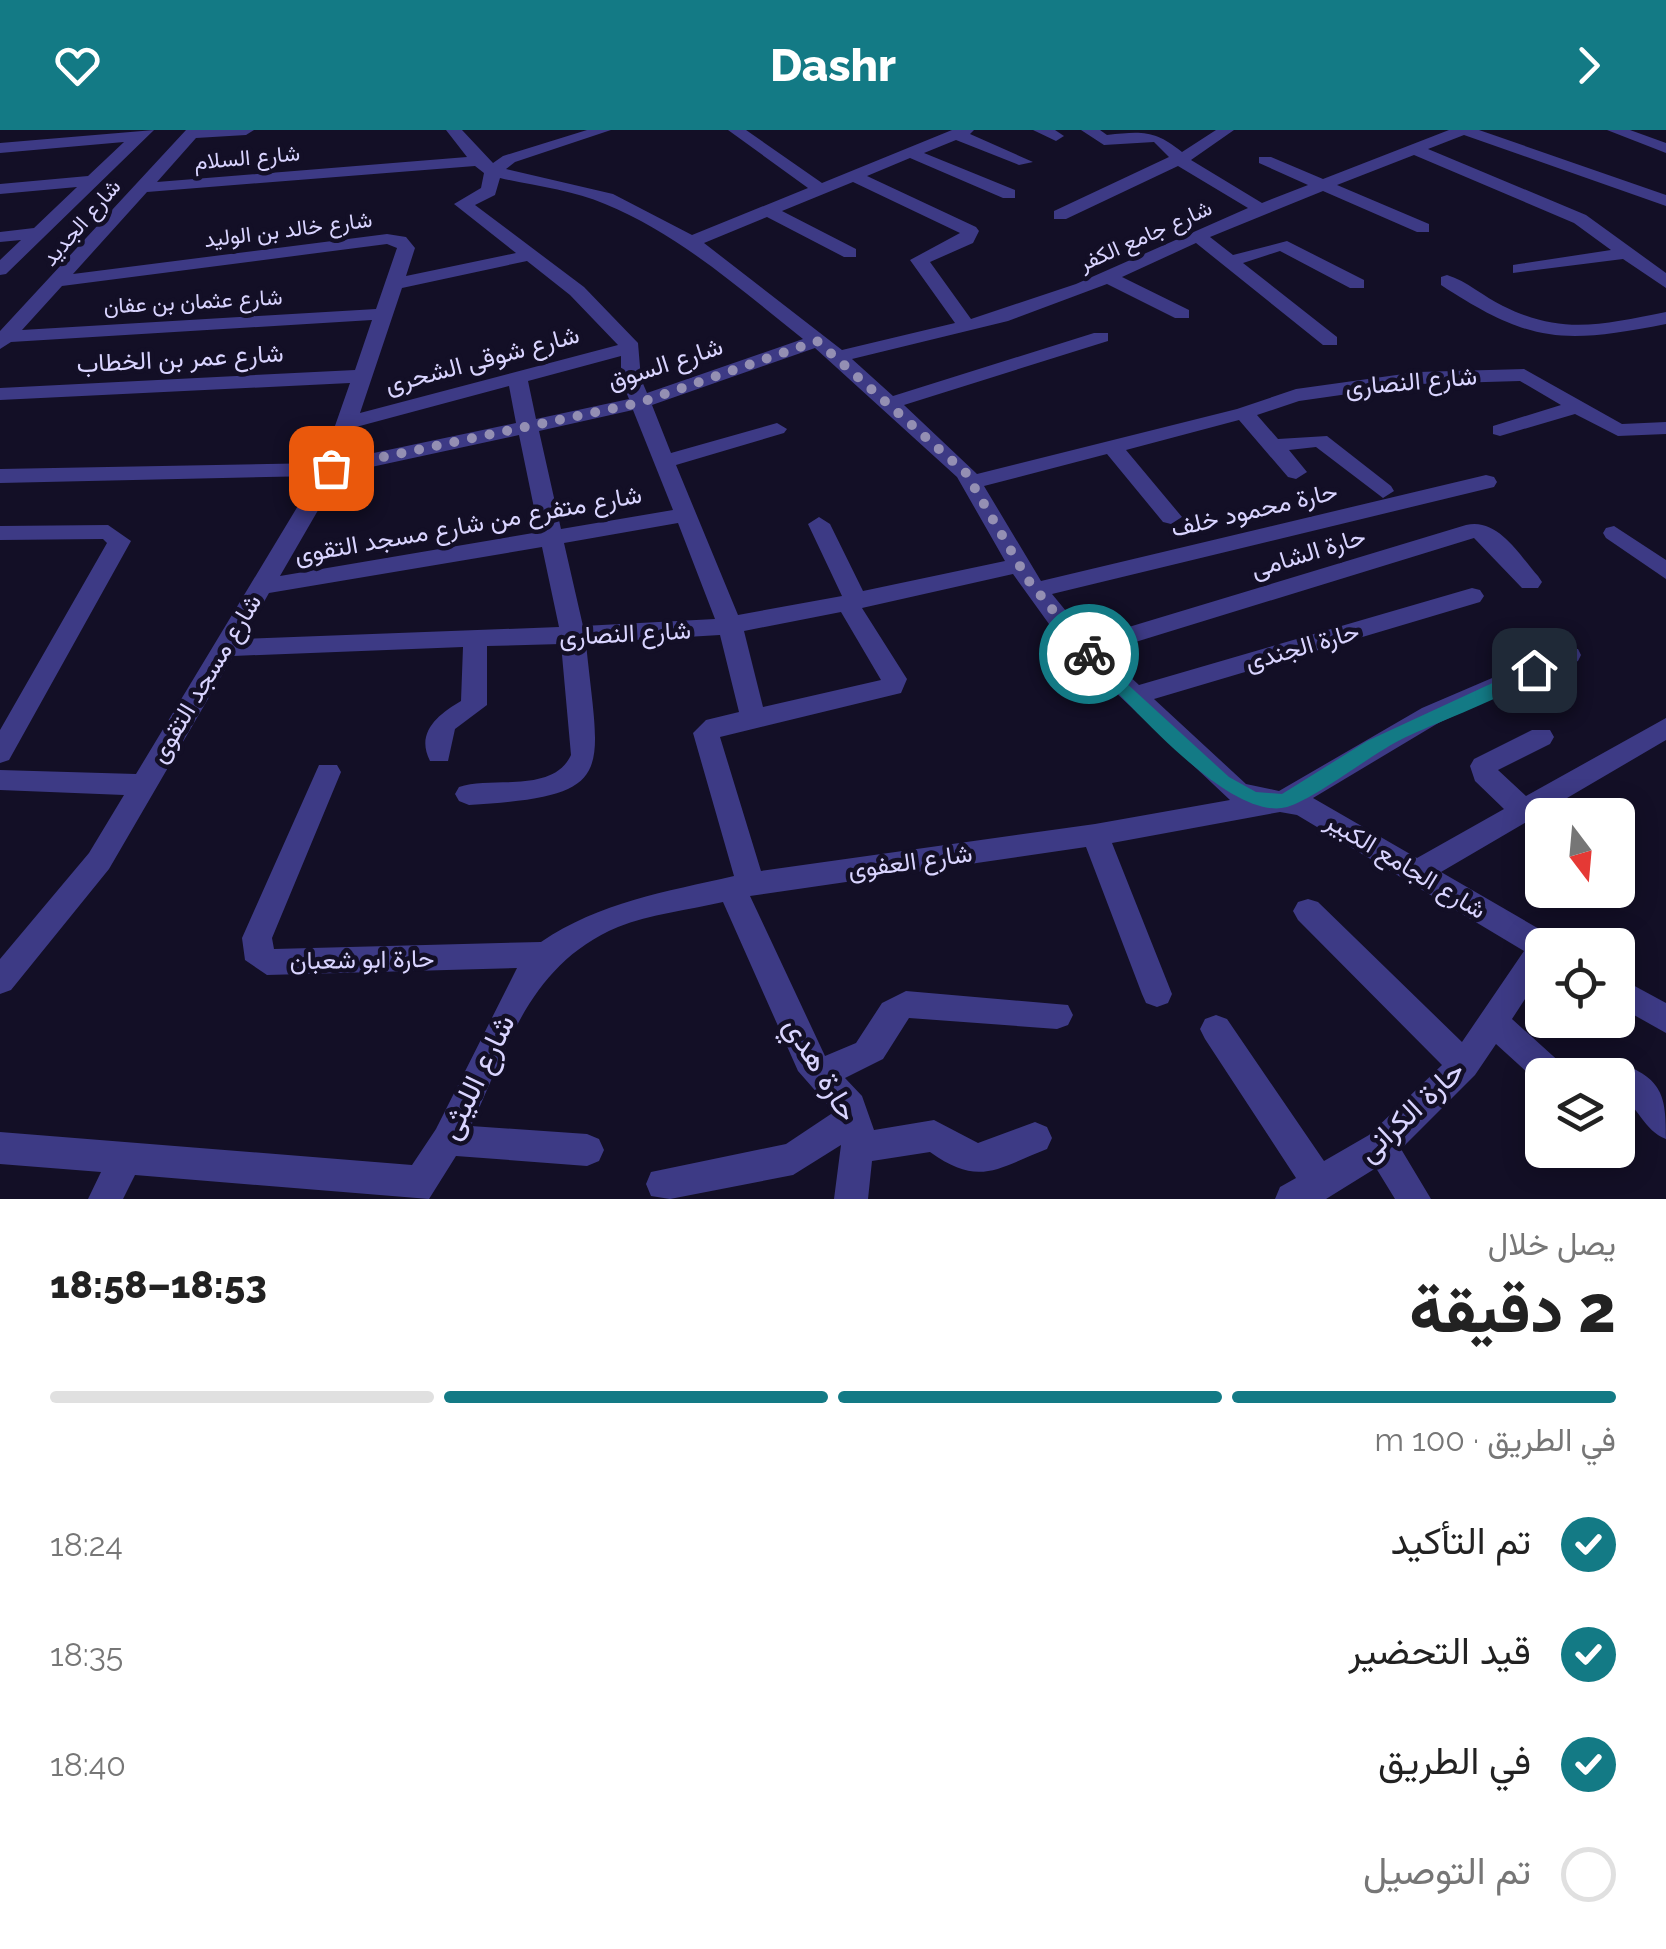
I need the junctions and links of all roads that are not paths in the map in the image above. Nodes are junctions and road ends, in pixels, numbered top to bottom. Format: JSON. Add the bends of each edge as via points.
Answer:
{"nodes":[{"id":1,"x":246,"y":130,"type":"edge"},
{"id":2,"x":454,"y":130,"type":"edge"},
{"id":3,"x":603,"y":130,"type":"edge"},
{"id":4,"x":736,"y":130,"type":"edge"},
{"id":5,"x":1089,"y":130,"type":"edge"},
{"id":6,"x":1226,"y":130,"type":"edge"},
{"id":7,"x":1464,"y":130,"type":"edge"},
{"id":8,"x":1615,"y":130,"type":"edge"},
{"id":9,"x":193,"y":132,"type":"edge"},
{"id":10,"x":961,"y":132,"type":"edge"},
{"id":11,"x":143,"y":133,"type":"edge"},
{"id":12,"x":0,"y":148,"type":"edge"},
{"id":13,"x":1666,"y":148,"type":"edge"},
{"id":14,"x":1414,"y":150,"type":"junction"},
{"id":15,"x":911,"y":152,"type":"junction"},
{"id":16,"x":1179,"y":158,"type":"junction"},
{"id":17,"x":1265,"y":160,"type":"dead end"},
{"id":18,"x":1025,"y":162,"type":"dead end"},
{"id":19,"x":485,"y":166,"type":"junction"},
{"id":20,"x":853,"y":176,"type":"junction"},
{"id":21,"x":88,"y":181,"type":"junction"},
{"id":22,"x":1328,"y":183,"type":"junction"},
{"id":23,"x":140,"y":188,"type":"junction"},
{"id":24,"x":0,"y":189,"type":"edge"},
{"id":25,"x":821,"y":190,"type":"junction"},
{"id":26,"x":1008,"y":194,"type":"dead end"},
{"id":27,"x":1666,"y":201,"type":"edge"},
{"id":28,"x":1261,"y":209,"type":"junction"},
{"id":29,"x":768,"y":211,"type":"junction"},
{"id":30,"x":1060,"y":215,"type":"dead end"},
{"id":31,"x":1424,"y":228,"type":"dead end"},
{"id":32,"x":37,"y":233,"type":"junction"},
{"id":33,"x":1198,"y":236,"type":"junction"},
{"id":34,"x":0,"y":237,"type":"edge"},
{"id":35,"x":691,"y":242,"type":"junction"},
{"id":36,"x":850,"y":253,"type":"dead end"},
{"id":37,"x":1627,"y":254,"type":"junction"},
{"id":38,"x":531,"y":256,"type":"junction"},
{"id":39,"x":1231,"y":260,"type":"junction"},
{"id":40,"x":1520,"y":269,"type":"dead end"},
{"id":41,"x":0,"y":270,"type":"edge"},
{"id":42,"x":1108,"y":276,"type":"junction"},
{"id":43,"x":60,"y":281,"type":"junction"},
{"id":44,"x":1447,"y":281,"type":"dead end"},
{"id":45,"x":1666,"y":282,"type":"edge"},
{"id":46,"x":395,"y":284,"type":"junction"},
{"id":47,"x":1357,"y":284,"type":"dead end"},
{"id":48,"x":383,"y":314,"type":"junction"},
{"id":49,"x":1182,"y":314,"type":"dead end"},
{"id":50,"x":1666,"y":318,"type":"edge"},
{"id":51,"x":967,"y":326,"type":"junction"},
{"id":52,"x":1101,"y":337,"type":"dead end"},
{"id":53,"x":3,"y":340,"type":"edge"},
{"id":54,"x":817,"y":341,"type":"junction"},
{"id":55,"x":1330,"y":341,"type":"dead end"},
{"id":56,"x":631,"y":347,"type":"junction"},
{"id":57,"x":838,"y":357,"type":"junction"},
{"id":58,"x":362,"y":376,"type":"junction"},
{"id":59,"x":518,"y":378,"type":"junction"},
{"id":60,"x":0,"y":394,"type":"edge"},
{"id":61,"x":890,"y":402,"type":"junction"},
{"id":62,"x":639,"y":403,"type":"junction"},
{"id":63,"x":1579,"y":406,"type":"junction"},
{"id":64,"x":1244,"y":413,"type":"junction"},
{"id":65,"x":347,"y":423,"type":"junction"},
{"id":66,"x":1666,"y":428,"type":"edge"},
{"id":67,"x":528,"y":430,"type":"junction"},
{"id":68,"x":777,"y":430,"type":"dead end"},
{"id":69,"x":1500,"y":430,"type":"dead end"},
{"id":70,"x":1273,"y":446,"type":"junction"},
{"id":71,"x":1112,"y":447,"type":"junction"},
{"id":72,"x":663,"y":462,"type":"junction"},
{"id":73,"x":331,"y":468,"type":"junction"},
{"id":74,"x":1296,"y":472,"type":"dead end"},
{"id":75,"x":0,"y":476,"type":"edge"},
{"id":76,"x":972,"y":482,"type":"junction"},
{"id":77,"x":1486,"y":482,"type":"dead end"},
{"id":78,"x":1383,"y":490,"type":"dead end"},
{"id":79,"x":685,"y":516,"type":"junction"},
{"id":80,"x":1172,"y":516,"type":"dead end"},
{"id":81,"x":819,"y":524,"type":"dead end"},
{"id":82,"x":0,"y":533,"type":"edge"},
{"id":83,"x":1614,"y":533,"type":"dead end"},
{"id":84,"x":552,"y":538,"type":"junction"},
{"id":85,"x":1020,"y":565,"type":"junction"},
{"id":86,"x":1666,"y":571,"type":"edge"},
{"id":87,"x":1530,"y":582,"type":"dead end"},
{"id":88,"x":260,"y":587,"type":"junction"},
{"id":89,"x":1036,"y":590,"type":"junction"},
{"id":90,"x":1472,"y":596,"type":"dead end"},
{"id":91,"x":852,"y":602,"type":"junction"},
{"id":92,"x":730,"y":625,"type":"junction"},
{"id":93,"x":573,"y":637,"type":"junction"},
{"id":94,"x":476,"y":641,"type":"junction"},
{"id":95,"x":224,"y":648,"type":"junction"},
{"id":96,"x":1084,"y":648,"type":"junction"},
{"id":97,"x":1569,"y":655,"type":"dead end"},
{"id":98,"x":1132,"y":696,"type":"junction"},
{"id":99,"x":754,"y":718,"type":"junction"},
{"id":100,"x":1666,"y":728,"type":"edge"},
{"id":101,"x":1541,"y":738,"type":"dead end"},
{"id":102,"x":0,"y":753,"type":"edge"},
{"id":103,"x":439,"y":754,"type":"dead end"},
{"id":104,"x":328,"y":772,"type":"dead end"},
{"id":105,"x":0,"y":780,"type":"edge"},
{"id":106,"x":140,"y":785,"type":"junction"},
{"id":107,"x":469,"y":794,"type":"dead end"},
{"id":108,"x":1285,"y":800,"type":"junction"},
{"id":109,"x":1524,"y":811,"type":"junction"},
{"id":110,"x":1095,"y":835,"type":"junction"},
{"id":111,"x":1418,"y":872,"type":"junction"},
{"id":112,"x":742,"y":887,"type":"junction"},
{"id":113,"x":1308,"y":912,"type":"dead end"},
{"id":114,"x":1525,"y":938,"type":"edge"},
{"id":115,"x":546,"y":955,"type":"junction"},
{"id":116,"x":1525,"y":974,"type":"edge"},
{"id":117,"x":0,"y":982,"type":"edge"},
{"id":118,"x":1157,"y":994,"type":"dead end"},
{"id":119,"x":1635,"y":1000,"type":"edge"},
{"id":120,"x":1057,"y":1015,"type":"dead end"},
{"id":121,"x":1666,"y":1019,"type":"edge"},
{"id":122,"x":1493,"y":1022,"type":"junction"},
{"id":123,"x":1216,"y":1029,"type":"dead end"},
{"id":124,"x":1533,"y":1058,"type":"edge"},
{"id":125,"x":1464,"y":1065,"type":"junction"},
{"id":126,"x":820,"y":1072,"type":"junction"},
{"id":127,"x":1635,"y":1087,"type":"edge"},
{"id":128,"x":1666,"y":1124,"type":"edge"},
{"id":129,"x":856,"y":1133,"type":"junction"},
{"id":130,"x":1035,"y":1138,"type":"dead end"},
{"id":131,"x":448,"y":1140,"type":"junction"},
{"id":132,"x":1381,"y":1146,"type":"junction"},
{"id":133,"x":0,"y":1148,"type":"edge"},
{"id":134,"x":587,"y":1150,"type":"dead end"},
{"id":135,"x":125,"y":1159,"type":"junction"},
{"id":136,"x":663,"y":1184,"type":"dead end"},
{"id":137,"x":415,"y":1191,"type":"edge"},
{"id":138,"x":1306,"y":1192,"type":"edge"},
{"id":139,"x":105,"y":1199,"type":"edge"},
{"id":140,"x":851,"y":1199,"type":"edge"},
{"id":141,"x":1414,"y":1199,"type":"edge"}],
"edges":[{"from":1,"to":9,"type":"street"},
{"from":2,"to":19,"type":"street"},
{"from":3,"to":19,"type":"street"},
{"from":4,"to":25,"type":"street"},
{"from":5,"to":16,"type":"street","via":[[1104,140],[1154,136]]},
{"from":6,"to":16,"type":"street"},
{"from":7,"to":14,"type":"street","name":"شارع جامع الكفر"},
{"from":7,"to":27,"type":"street"},
{"from":8,"to":13,"type":"street"},
{"from":9,"to":23,"type":"street","name":"شارع الجديد"},
{"from":10,"to":15,"type":"street"},
{"from":10,"to":18,"type":"street"},
{"from":11,"to":12,"type":"street"},
{"from":11,"to":21,"type":"street"},
{"from":14,"to":22,"type":"street","name":"شارع جامع الكفر"},
{"from":14,"to":37,"type":"street","via":[[1580,219]]},
{"from":15,"to":20,"type":"street"},
{"from":15,"to":26,"type":"street"},
{"from":16,"to":28,"type":"street"},
{"from":16,"to":30,"type":"street"},
{"from":17,"to":22,"type":"street"},
{"from":19,"to":23,"type":"street","name":"شارع السلام"},
{"from":19,"to":35,"type":"street","name":"شارع الجامع الكبير","via":[[607,198]]},
{"from":19,"to":38,"type":"street","via":[[490,191],[463,204]]},
{"from":20,"to":25,"type":"street"},
{"from":20,"to":51,"type":"street","via":[[970,231],[967,240],[919,260]]},
{"from":21,"to":24,"type":"street"},
{"from":21,"to":32,"type":"street"},
{"from":22,"to":28,"type":"street","name":"شارع جامع الكفر"},
{"from":22,"to":31,"type":"street"},
{"from":23,"to":43,"type":"street","name":"شارع الجديد"},
{"from":25,"to":29,"type":"street"},
{"from":28,"to":33,"type":"street","name":"شارع جامع الكفر"},
{"from":29,"to":35,"type":"street"},
{"from":29,"to":36,"type":"street"},
{"from":32,"to":34,"type":"street"},
{"from":32,"to":41,"type":"street"},
{"from":33,"to":39,"type":"street"},
{"from":33,"to":42,"type":"street","name":"شارع جامع الكفر"},
{"from":35,"to":54,"type":"street","name":"شارع الجامع الكبير"},
{"from":37,"to":40,"type":"street"},
{"from":37,"to":45,"type":"street"},
{"from":38,"to":46,"type":"street"},
{"from":38,"to":56,"type":"street"},
{"from":39,"to":47,"type":"street","via":[[1280,245]]},
{"from":39,"to":55,"type":"street"},
{"from":42,"to":49,"type":"street"},
{"from":42,"to":51,"type":"street","name":"شارع جامع الكفر"},
{"from":43,"to":46,"type":"street","name":"شارع خالد بن الوليد","via":[[386,239],[406,248]]},
{"from":43,"to":53,"type":"street","name":"شارع الجديد"},
{"from":44,"to":50,"type":"street","via":[[1492,308],[1560,331]]},
{"from":46,"to":48,"type":"street","name":"شارع خالد بن الوليد"},
{"from":48,"to":53,"type":"street","name":"شارع عثمان بن عفان"},
{"from":48,"to":58,"type":"street","name":"شارع خالد بن الوليد"},
{"from":51,"to":57,"type":"street","name":"شارع جامع الكفر"},
{"from":52,"to":61,"type":"street"},
{"from":54,"to":57,"type":"street","name":"شارع الجامع الكبير"},
{"from":54,"to":62,"type":"street","name":"شارع السوق"},
{"from":56,"to":59,"type":"street","name":"شارع شوقى الشحرى"},
{"from":56,"to":62,"type":"street","via":[[630,379]]},
{"from":57,"to":61,"type":"street","name":"شارع الجامع الكبير"},
{"from":58,"to":60,"type":"street","name":"شارع عمر بن الخطاب"},
{"from":58,"to":65,"type":"street","name":"شارع خالد بن الوليد"},
{"from":59,"to":65,"type":"street","name":"شارع شوقى الشحرى"},
{"from":59,"to":67,"type":"street"},
{"from":61,"to":76,"type":"street","name":"شارع الجامع الكبير"},
{"from":62,"to":67,"type":"street","name":"شارع السوق"},
{"from":62,"to":72,"type":"street"},
{"from":63,"to":64,"type":"street","name":"شارع النصارى","via":[[1543,382],[1513,373],[1356,384],[1296,394]]},
{"from":63,"to":66,"type":"street","name":"شارع النصارى","via":[[1618,430]]},
{"from":63,"to":69,"type":"street"},
{"from":64,"to":70,"type":"street"},
{"from":64,"to":71,"type":"street","name":"شارع النصارى"},
{"from":65,"to":73,"type":"street","name":"شارع خالد بن الوليد"},
{"from":67,"to":73,"type":"street"},
{"from":67,"to":84,"type":"street"},
{"from":68,"to":72,"type":"street"},
{"from":70,"to":74,"type":"street"},
{"from":70,"to":78,"type":"street","via":[[1320,440]]},
{"from":71,"to":76,"type":"street","name":"شارع النصارى"},
{"from":71,"to":80,"type":"street"},
{"from":72,"to":79,"type":"street"},
{"from":73,"to":75,"type":"street"},
{"from":73,"to":88,"type":"street","name":"شارع مسجد التقوى"},
{"from":76,"to":85,"type":"street","name":"شارع الجامع الكبير"},
{"from":77,"to":89,"type":"street","name":"حارة محمود خلف"},
{"from":79,"to":84,"type":"street","name":"شارع متفرع من شارع مسجد التقوى"},
{"from":79,"to":92,"type":"street"},
{"from":81,"to":91,"type":"street"},
{"from":82,"to":102,"type":"street","via":[[108,532],[120,541]]},
{"from":83,"to":86,"type":"street"},
{"from":84,"to":88,"type":"street","name":"شارع متفرع من شارع مسجد التقوى"},
{"from":84,"to":93,"type":"street"},
{"from":85,"to":89,"type":"street","name":"شارع الجامع الكبير"},
{"from":85,"to":91,"type":"street","name":"شارع النصارى"},
{"from":87,"to":96,"type":"street","name":"حارة الشامى","via":[[1488,534],[1474,530]]},
{"from":88,"to":95,"type":"street","name":"شارع مسجد التقوى"},
{"from":89,"to":96,"type":"street","name":"شارع الجامع الكبير"},
{"from":90,"to":98,"type":"street","name":"حارة الجندى"},
{"from":91,"to":92,"type":"street","name":"شارع النصارى"},
{"from":91,"to":99,"type":"street","via":[[896,683]]},
{"from":92,"to":93,"type":"street","name":"شارع النصارى"},
{"from":92,"to":99,"type":"street"},
{"from":93,"to":94,"type":"street","name":"شارع النصارى"},
{"from":93,"to":107,"type":"street","via":[[584,755],[578,771],[550,785]]},
{"from":94,"to":95,"type":"street","name":"شارع النصارى"},
{"from":94,"to":103,"type":"street","via":[[474,706],[443,724]]},
{"from":95,"to":106,"type":"street","name":"شارع مسجد التقوى"},
{"from":96,"to":98,"type":"street","name":"شارع الجامع الكبير"},
{"from":97,"to":108,"type":"street","via":[[1431,715]]},
{"from":98,"to":108,"type":"street","name":"شارع الجامع الكبير","via":[[1236,791]]},
{"from":99,"to":112,"type":"street","name":"حارة هدي","via":[[711,728],[705,736]]},
{"from":100,"to":109,"type":"street"},
{"from":101,"to":109,"type":"street","via":[[1483,766]]},
{"from":104,"to":115,"type":"street","name":"حارة ابو شعبان","via":[[257,938],[256,951],[267,962]]},
{"from":105,"to":106,"type":"street"},
{"from":106,"to":117,"type":"street","name":"شارع مسجد التقوى","via":[[99,861]]},
{"from":108,"to":110,"type":"street","name":"شارع العفوى"},
{"from":108,"to":111,"type":"street","name":"شارع الجامع الكبير"},
{"from":109,"to":111,"type":"street"},
{"from":110,"to":112,"type":"street","name":"شارع العفوى"},
{"from":110,"to":118,"type":"street"},
{"from":111,"to":114,"type":"street","name":"شارع الجامع الكبير"},
{"from":112,"to":115,"type":"street","name":"شارع العفوى","via":[[615,916]]},
{"from":112,"to":126,"type":"street","name":"حارة هدي","via":[[809,1061]]},
{"from":113,"to":125,"type":"street"},
{"from":115,"to":131,"type":"street","name":"شارع الليثى","via":[[520,988]]},
{"from":116,"to":122,"type":"street","name":"حارة الكرانى"},
{"from":119,"to":121,"type":"street"},
{"from":120,"to":126,"type":"street","via":[[906,1004],[891,1012],[858,1060]]},
{"from":122,"to":124,"type":"street"},
{"from":122,"to":125,"type":"street","name":"حارة الكرانى"},
{"from":123,"to":138,"type":"street"},
{"from":125,"to":132,"type":"street","name":"حارة الكرانى"},
{"from":126,"to":129,"type":"street","name":"حارة هدي"},
{"from":127,"to":128,"type":"street"},
{"from":129,"to":130,"type":"street","via":[[934,1136],[978,1160]]},
{"from":129,"to":136,"type":"street","via":[[792,1158]]},
{"from":129,"to":140,"type":"street","name":"حارة هدي"},
{"from":131,"to":134,"type":"street"},
{"from":131,"to":137,"type":"street","name":"شارع الليثى"},
{"from":132,"to":138,"type":"street","name":"حارة الكرانى"},
{"from":132,"to":141,"type":"street"},
{"from":133,"to":135,"type":"street"},
{"from":135,"to":137,"type":"street"},
{"from":135,"to":139,"type":"street"}]}
